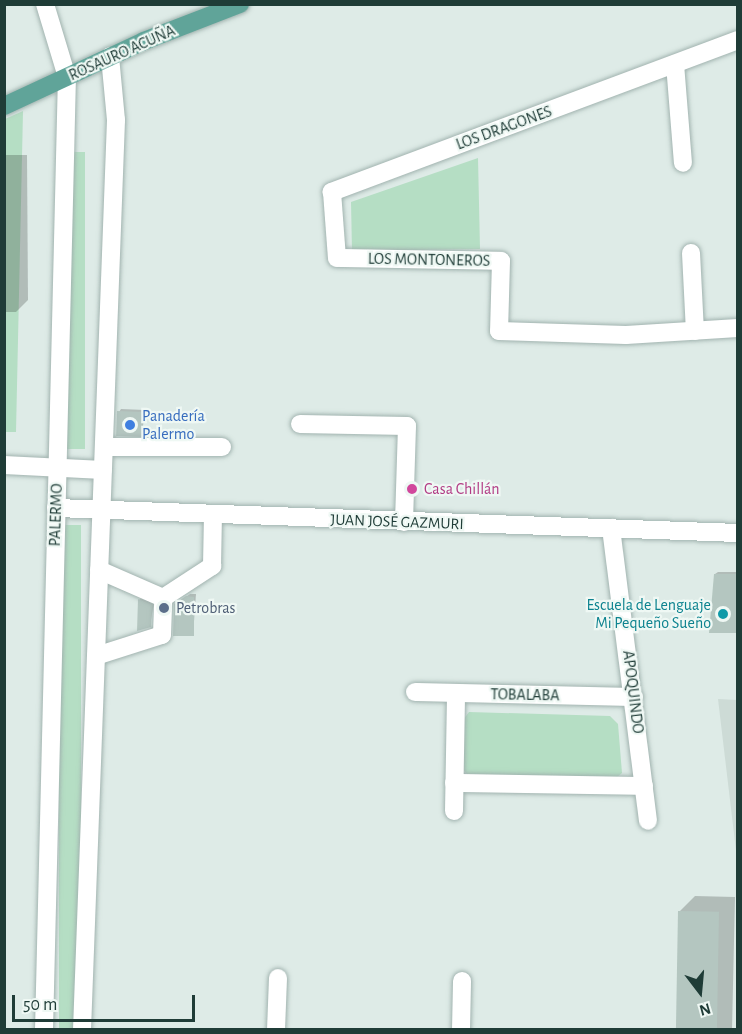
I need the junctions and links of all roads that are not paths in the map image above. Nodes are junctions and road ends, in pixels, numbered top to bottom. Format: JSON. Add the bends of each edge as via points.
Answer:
{"nodes":[{"id":1,"x":45,"y":4,"type":"edge"},
{"id":2,"x":240,"y":4,"type":"edge"},
{"id":3,"x":738,"y":40,"type":"edge"},
{"id":4,"x":110,"y":56,"type":"junction"},
{"id":5,"x":675,"y":64,"type":"junction"},
{"id":6,"x":67,"y":78,"type":"junction"},
{"id":7,"x":4,"y":106,"type":"edge"},
{"id":8,"x":683,"y":163,"type":"dead end"},
{"id":9,"x":332,"y":192,"type":"joint"},
{"id":10,"x":691,"y":253,"type":"dead end"},
{"id":11,"x":738,"y":328,"type":"edge"},
{"id":12,"x":695,"y":331,"type":"junction"},
{"id":13,"x":300,"y":424,"type":"dead end"},
{"id":14,"x":104,"y":447,"type":"junction"},
{"id":15,"x":222,"y":447,"type":"dead end"},
{"id":16,"x":4,"y":465,"type":"edge"},
{"id":17,"x":58,"y":467,"type":"junction"},
{"id":18,"x":103,"y":470,"type":"junction"},
{"id":19,"x":56,"y":508,"type":"junction"},
{"id":20,"x":101,"y":511,"type":"junction"},
{"id":21,"x":213,"y":515,"type":"junction"},
{"id":22,"x":404,"y":522,"type":"junction"},
{"id":23,"x":611,"y":528,"type":"junction"},
{"id":24,"x":738,"y":533,"type":"edge"},
{"id":25,"x":99,"y":570,"type":"junction"},
{"id":26,"x":163,"y":598,"type":"junction"},
{"id":27,"x":96,"y":656,"type":"junction"},
{"id":28,"x":415,"y":693,"type":"dead end"},
{"id":29,"x":456,"y":694,"type":"junction"},
{"id":30,"x":634,"y":697,"type":"junction"},
{"id":31,"x":454,"y":783,"type":"junction"},
{"id":32,"x":644,"y":786,"type":"junction"},
{"id":33,"x":454,"y":811,"type":"dead end"},
{"id":34,"x":648,"y":821,"type":"dead end"},
{"id":35,"x":278,"y":978,"type":"dead end"},
{"id":36,"x":462,"y":981,"type":"dead end"},
{"id":37,"x":44,"y":1029,"type":"edge"},
{"id":38,"x":82,"y":1029,"type":"edge"},
{"id":39,"x":276,"y":1029,"type":"edge"},
{"id":40,"x":461,"y":1029,"type":"edge"}],
"edges":[{"from":1,"to":6,"type":"street","name":"PALERMO"},
{"from":2,"to":4,"type":"main road","name":"ROSAURO ACUÑA"},
{"from":3,"to":5,"type":"street","name":"LOS DRAGONES"},
{"from":4,"to":6,"type":"main road","name":"ROSAURO ACUÑA"},
{"from":4,"to":14,"type":"street","via":[[116,120]]},
{"from":5,"to":8,"type":"street"},
{"from":5,"to":9,"type":"street","name":"LOS DRAGONES"},
{"from":6,"to":7,"type":"main road","name":"ROSAURO ACUÑA"},
{"from":6,"to":17,"type":"street","name":"PALERMO"},
{"from":9,"to":12,"type":"street","name":"LOS MONTONEROS","via":[[337,258],[501,261],[499,331],[626,335]]},
{"from":10,"to":12,"type":"street"},
{"from":11,"to":12,"type":"street","name":"LOS MONTONEROS"},
{"from":13,"to":22,"type":"street","via":[[407,426]]},
{"from":14,"to":15,"type":"street"},
{"from":14,"to":18,"type":"street"},
{"from":16,"to":17,"type":"street"},
{"from":17,"to":18,"type":"street"},
{"from":17,"to":19,"type":"street","name":"PALERMO"},
{"from":18,"to":20,"type":"street"},
{"from":19,"to":20,"type":"street","name":"JUAN JOSÉ GAZMURI"},
{"from":19,"to":37,"type":"street","name":"PALERMO"},
{"from":20,"to":21,"type":"street","name":"JUAN JOSÉ GAZMURI"},
{"from":20,"to":25,"type":"street"},
{"from":21,"to":22,"type":"street","name":"JUAN JOSÉ GAZMURI"},
{"from":21,"to":26,"type":"street","via":[[212,566]]},
{"from":22,"to":23,"type":"street","name":"JUAN JOSÉ GAZMURI"},
{"from":23,"to":24,"type":"street","name":"JUAN JOSÉ GAZMURI"},
{"from":23,"to":30,"type":"street","name":"APOQUINDO"},
{"from":25,"to":26,"type":"street"},
{"from":25,"to":27,"type":"street"},
{"from":26,"to":27,"type":"street","via":[[162,635]]},
{"from":27,"to":38,"type":"street"},
{"from":28,"to":29,"type":"street","name":"TOBALABA"},
{"from":29,"to":30,"type":"street","name":"TOBALABA"},
{"from":29,"to":31,"type":"street"},
{"from":30,"to":32,"type":"street","name":"APOQUINDO"},
{"from":31,"to":32,"type":"street"},
{"from":31,"to":33,"type":"street"},
{"from":32,"to":34,"type":"street","name":"APOQUINDO"},
{"from":35,"to":39,"type":"street"},
{"from":36,"to":40,"type":"street"}]}
